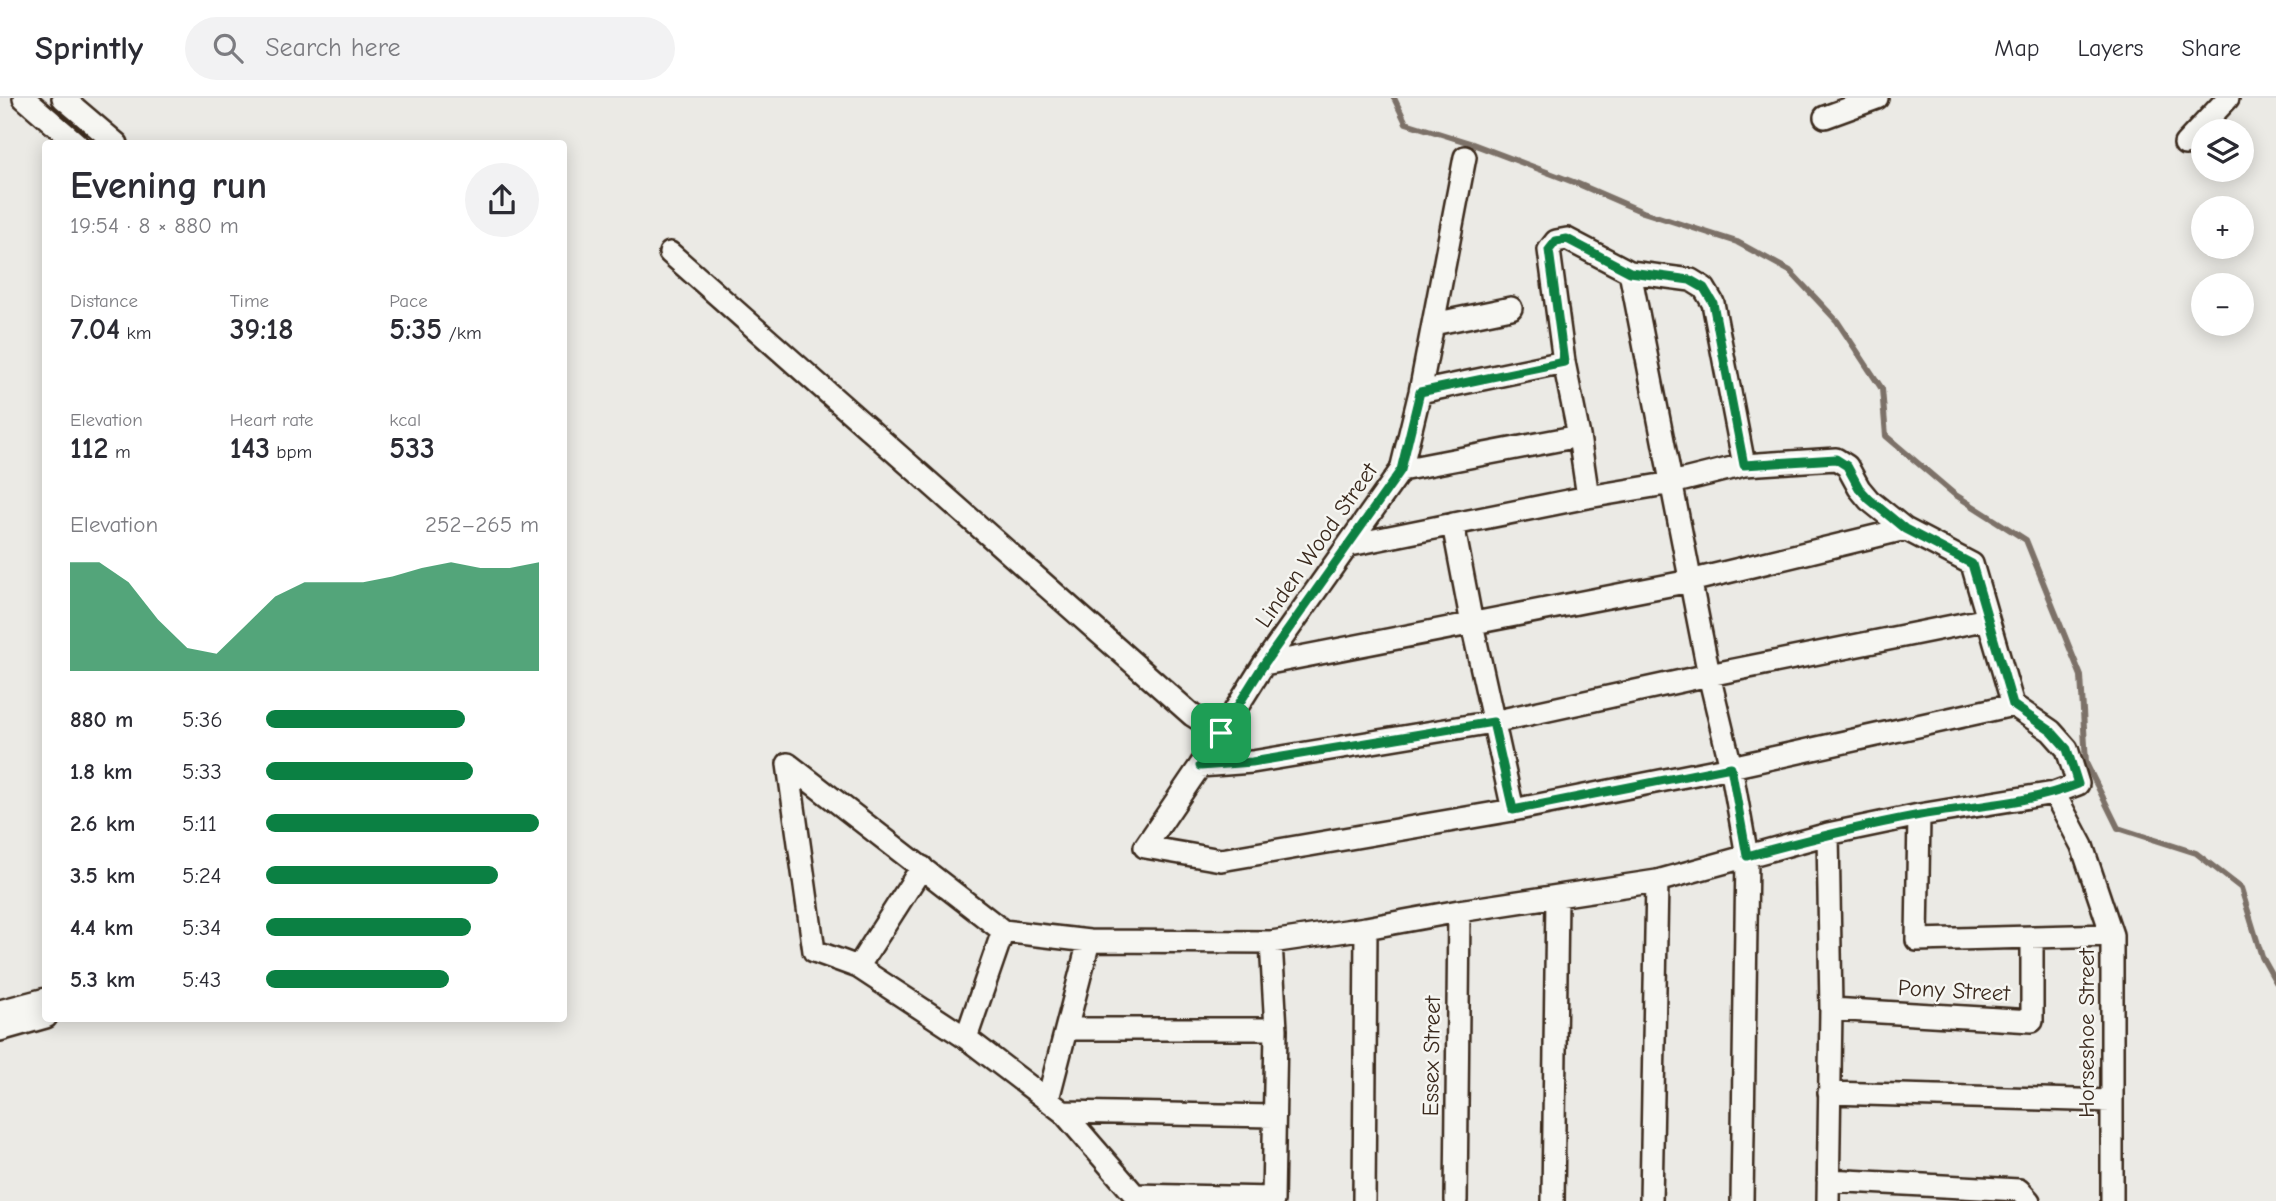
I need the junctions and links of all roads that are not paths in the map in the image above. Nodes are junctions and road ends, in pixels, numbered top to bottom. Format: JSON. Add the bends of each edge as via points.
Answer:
{"nodes":[{"id":1,"x":24,"y":98,"type":"edge"},
{"id":2,"x":63,"y":98,"type":"edge"},
{"id":3,"x":1877,"y":98,"type":"edge"},
{"id":4,"x":2228,"y":98,"type":"edge"},
{"id":5,"x":1825,"y":117,"type":"dead end"},
{"id":6,"x":72,"y":140,"type":"edge"},
{"id":7,"x":112,"y":140,"type":"edge"},
{"id":8,"x":2185,"y":144,"type":"dead end"},
{"id":9,"x":1465,"y":157,"type":"dead end"},
{"id":10,"x":670,"y":253,"type":"dead end"},
{"id":11,"x":1630,"y":272,"type":"junction"},
{"id":12,"x":1511,"y":308,"type":"dead end"},
{"id":13,"x":1433,"y":324,"type":"junction"},
{"id":14,"x":1564,"y":362,"type":"junction"},
{"id":15,"x":1420,"y":392,"type":"junction"},
{"id":16,"x":1579,"y":436,"type":"junction"},
{"id":17,"x":1744,"y":465,"type":"junction"},
{"id":18,"x":1401,"y":470,"type":"junction"},
{"id":19,"x":1672,"y":483,"type":"junction"},
{"id":20,"x":1588,"y":497,"type":"junction"},
{"id":21,"x":1453,"y":524,"type":"junction"},
{"id":22,"x":1905,"y":529,"type":"junction"},
{"id":23,"x":1350,"y":545,"type":"junction"},
{"id":24,"x":1690,"y":581,"type":"junction"},
{"id":25,"x":1988,"y":619,"type":"junction"},
{"id":26,"x":1472,"y":624,"type":"junction"},
{"id":27,"x":1264,"y":664,"type":"junction"},
{"id":28,"x":1709,"y":675,"type":"junction"},
{"id":29,"x":2013,"y":705,"type":"junction"},
{"id":30,"x":1493,"y":722,"type":"junction"},
{"id":31,"x":1221,"y":733,"type":"junction"},
{"id":32,"x":1200,"y":766,"type":"junction"},
{"id":33,"x":1731,"y":767,"type":"junction"},
{"id":34,"x":2054,"y":793,"type":"junction"},
{"id":35,"x":1513,"y":810,"type":"junction"},
{"id":36,"x":1919,"y":816,"type":"junction"},
{"id":37,"x":1828,"y":834,"type":"junction"},
{"id":38,"x":1747,"y":856,"type":"junction"},
{"id":39,"x":922,"y":867,"type":"junction"},
{"id":40,"x":1657,"y":881,"type":"junction"},
{"id":41,"x":1558,"y":897,"type":"junction"},
{"id":42,"x":1459,"y":911,"type":"junction"},
{"id":43,"x":1366,"y":928,"type":"junction"},
{"id":44,"x":1003,"y":930,"type":"junction"},
{"id":45,"x":2112,"y":935,"type":"junction"},
{"id":46,"x":2032,"y":937,"type":"junction"},
{"id":47,"x":1089,"y":942,"type":"junction"},
{"id":48,"x":1271,"y":942,"type":"junction"},
{"id":49,"x":859,"y":967,"type":"junction"},
{"id":50,"x":42,"y":1000,"type":"edge"},
{"id":51,"x":1831,"y":1009,"type":"junction"},
{"id":52,"x":0,"y":1011,"type":"edge"},
{"id":53,"x":42,"y":1018,"type":"edge"},
{"id":54,"x":1068,"y":1029,"type":"junction"},
{"id":55,"x":1276,"y":1029,"type":"junction"},
{"id":56,"x":0,"y":1030,"type":"edge"},
{"id":57,"x":966,"y":1038,"type":"junction"},
{"id":58,"x":1829,"y":1094,"type":"junction"},
{"id":59,"x":2112,"y":1101,"type":"junction"},
{"id":60,"x":1056,"y":1105,"type":"junction"},
{"id":61,"x":1273,"y":1116,"type":"junction"},
{"id":62,"x":1828,"y":1190,"type":"edge"},
{"id":63,"x":1137,"y":1198,"type":"edge"},
{"id":64,"x":1273,"y":1199,"type":"edge"},
{"id":65,"x":1364,"y":1201,"type":"edge"},
{"id":66,"x":1456,"y":1201,"type":"edge"},
{"id":67,"x":1553,"y":1201,"type":"edge"},
{"id":68,"x":1651,"y":1201,"type":"edge"},
{"id":69,"x":1742,"y":1201,"type":"edge"},
{"id":70,"x":2029,"y":1201,"type":"edge"},
{"id":71,"x":2112,"y":1201,"type":"edge"}],
"edges":[{"from":1,"to":6,"type":"street"},
{"from":2,"to":7,"type":"street"},
{"from":3,"to":5,"type":"street"},
{"from":4,"to":8,"type":"street"},
{"from":9,"to":13,"type":"street","name":"Linden Wood Street"},
{"from":10,"to":31,"type":"street","via":[[1181,706]]},
{"from":11,"to":14,"type":"street","via":[[1567,239],[1556,241],[1549,250]]},
{"from":11,"to":17,"type":"street","via":[[1690,280],[1704,288],[1713,303]]},
{"from":11,"to":19,"type":"street"},
{"from":12,"to":13,"type":"street"},
{"from":13,"to":15,"type":"street","name":"Linden Wood Street"},
{"from":14,"to":15,"type":"street"},
{"from":14,"to":16,"type":"street"},
{"from":15,"to":18,"type":"street","name":"Linden Wood Street"},
{"from":16,"to":18,"type":"street"},
{"from":16,"to":20,"type":"street"},
{"from":17,"to":19,"type":"street"},
{"from":17,"to":22,"type":"street","via":[[1836,459],[1847,466],[1869,499]]},
{"from":18,"to":23,"type":"street","name":"Linden Wood Street"},
{"from":19,"to":20,"type":"street"},
{"from":19,"to":24,"type":"street"},
{"from":20,"to":21,"type":"street"},
{"from":21,"to":23,"type":"street"},
{"from":21,"to":26,"type":"street"},
{"from":22,"to":24,"type":"street"},
{"from":22,"to":25,"type":"street","via":[[1972,564]]},
{"from":23,"to":27,"type":"street","name":"Linden Wood Street"},
{"from":24,"to":26,"type":"street"},
{"from":24,"to":28,"type":"street"},
{"from":25,"to":28,"type":"street"},
{"from":25,"to":29,"type":"street"},
{"from":26,"to":27,"type":"street"},
{"from":26,"to":30,"type":"street"},
{"from":27,"to":31,"type":"street","name":"Linden Wood Street"},
{"from":28,"to":30,"type":"street"},
{"from":28,"to":33,"type":"street"},
{"from":29,"to":33,"type":"street"},
{"from":29,"to":34,"type":"street","via":[[2051,731],[2067,749],[2078,784]]},
{"from":30,"to":32,"type":"street","via":[[1252,762]]},
{"from":30,"to":35,"type":"street"},
{"from":31,"to":32,"type":"street","name":"Linden Wood Street"},
{"from":32,"to":35,"type":"street","name":"Linden Wood Street","via":[[1144,847],[1221,859]]},
{"from":33,"to":35,"type":"street"},
{"from":33,"to":38,"type":"street"},
{"from":34,"to":36,"type":"street"},
{"from":34,"to":45,"type":"street","name":"Horseshoe Street","via":[[2082,846]]},
{"from":36,"to":37,"type":"street"},
{"from":36,"to":46,"type":"street","via":[[1917,940]]},
{"from":37,"to":38,"type":"street"},
{"from":37,"to":51,"type":"street"},
{"from":38,"to":40,"type":"street"},
{"from":38,"to":69,"type":"street"},
{"from":39,"to":44,"type":"street"},
{"from":39,"to":49,"type":"street"},
{"from":39,"to":49,"type":"street","via":[[788,764],[814,951]]},
{"from":40,"to":41,"type":"street"},
{"from":40,"to":68,"type":"street"},
{"from":41,"to":42,"type":"street"},
{"from":41,"to":67,"type":"street"},
{"from":42,"to":43,"type":"street"},
{"from":42,"to":66,"type":"street","name":"Essex Street"},
{"from":43,"to":48,"type":"street"},
{"from":43,"to":65,"type":"street"},
{"from":44,"to":47,"type":"street"},
{"from":44,"to":57,"type":"street"},
{"from":45,"to":46,"type":"street"},
{"from":45,"to":59,"type":"street","name":"Horseshoe Street"},
{"from":46,"to":51,"type":"street","name":"Pony Street","via":[[2032,1021]]},
{"from":47,"to":48,"type":"street"},
{"from":47,"to":54,"type":"street"},
{"from":48,"to":55,"type":"street"},
{"from":49,"to":57,"type":"street"},
{"from":50,"to":52,"type":"street"},
{"from":51,"to":58,"type":"street"},
{"from":53,"to":56,"type":"street"},
{"from":54,"to":55,"type":"street"},
{"from":54,"to":60,"type":"street"},
{"from":55,"to":61,"type":"street"},
{"from":57,"to":60,"type":"street"},
{"from":58,"to":59,"type":"street"},
{"from":58,"to":62,"type":"street"},
{"from":59,"to":71,"type":"street","name":"Horseshoe Street"},
{"from":60,"to":61,"type":"street"},
{"from":60,"to":63,"type":"street"},
{"from":61,"to":64,"type":"street"},
{"from":62,"to":70,"type":"street","via":[[2019,1190]]},
{"from":63,"to":64,"type":"street"}]}
